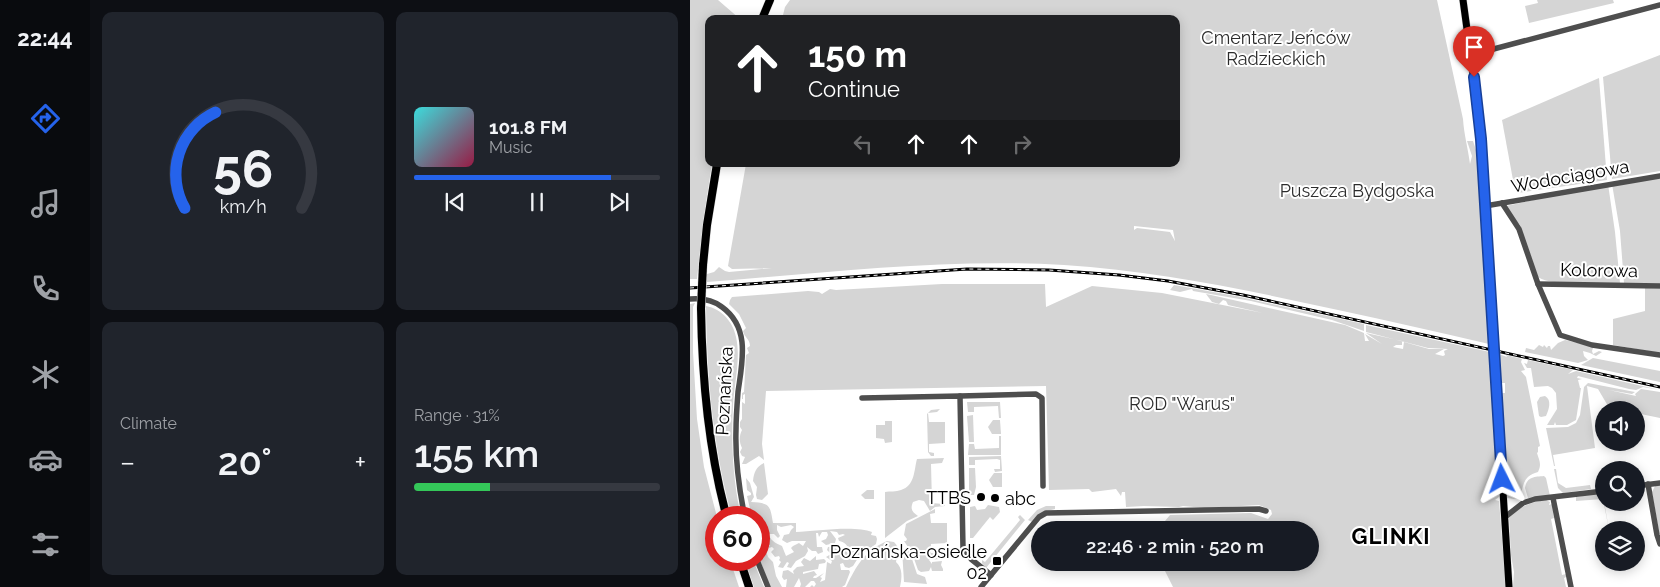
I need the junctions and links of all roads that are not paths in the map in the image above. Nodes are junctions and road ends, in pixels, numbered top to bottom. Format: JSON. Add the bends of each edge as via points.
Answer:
{"nodes":[{"id":1,"x":770,"y":0,"type":"edge"},
{"id":2,"x":1463,"y":0,"type":"edge"},
{"id":3,"x":1660,"y":6,"type":"edge"},
{"id":4,"x":764,"y":15,"type":"edge"},
{"id":5,"x":1471,"y":55,"type":"junction"},
{"id":6,"x":717,"y":167,"type":"edge"},
{"id":7,"x":1660,"y":176,"type":"edge"},
{"id":8,"x":1502,"y":203,"type":"junction"},
{"id":9,"x":1485,"y":206,"type":"junction"},
{"id":10,"x":1538,"y":284,"type":"junction"},
{"id":11,"x":1660,"y":286,"type":"edge"},
{"id":12,"x":690,"y":299,"type":"edge"},
{"id":13,"x":1660,"y":355,"type":"edge"},
{"id":14,"x":960,"y":396,"type":"junction"},
{"id":15,"x":862,"y":398,"type":"dead end"},
{"id":16,"x":1660,"y":483,"type":"edge"},
{"id":17,"x":1645,"y":484,"type":"edge"},
{"id":18,"x":1648,"y":484,"type":"junction"},
{"id":19,"x":1043,"y":486,"type":"dead end"},
{"id":20,"x":1595,"y":492,"type":"edge"},
{"id":21,"x":1553,"y":498,"type":"junction"},
{"id":22,"x":724,"y":506,"type":"edge"},
{"id":23,"x":743,"y":506,"type":"edge"},
{"id":24,"x":1266,"y":511,"type":"dead end"},
{"id":25,"x":1505,"y":517,"type":"junction"},
{"id":26,"x":1660,"y":544,"type":"edge"},
{"id":27,"x":744,"y":571,"type":"edge"},
{"id":28,"x":761,"y":571,"type":"edge"},
{"id":29,"x":991,"y":575,"type":"junction"},
{"id":30,"x":749,"y":587,"type":"edge"},
{"id":31,"x":768,"y":587,"type":"edge"},
{"id":32,"x":981,"y":587,"type":"edge"},
{"id":33,"x":1509,"y":587,"type":"edge"},
{"id":34,"x":1571,"y":587,"type":"edge"}],
"edges":[{"from":1,"to":4,"type":"highway"},
{"from":2,"to":5,"type":"main road"},
{"from":3,"to":5,"type":"street"},
{"from":5,"to":9,"type":"main road"},
{"from":6,"to":22,"type":"highway","bridge":true,"via":[[707,225],[701,308],[709,428]]},
{"from":7,"to":8,"type":"street","name":"Wodociągowa"},
{"from":8,"to":9,"type":"street","name":"Wodociągowa"},
{"from":8,"to":10,"type":"street","via":[[1519,229]]},
{"from":9,"to":25,"type":"main road"},
{"from":10,"to":11,"type":"street","name":"Kolorowa"},
{"from":10,"to":13,"type":"street","via":[[1560,335],[1592,345]]},
{"from":12,"to":23,"type":"street","name":"Poznańska","via":[[709,300],[720,306],[732,316],[739,328],[743,356],[736,442]]},
{"from":14,"to":15,"type":"street"},
{"from":14,"to":19,"type":"street","via":[[1040,396],[1043,401]]},
{"from":14,"to":29,"type":"street","via":[[963,548]]},
{"from":16,"to":18,"type":"street"},
{"from":17,"to":18,"type":"street"},
{"from":18,"to":26,"type":"street"},
{"from":20,"to":21,"type":"street"},
{"from":21,"to":25,"type":"street","via":[[1523,503]]},
{"from":21,"to":34,"type":"street"},
{"from":24,"to":29,"type":"street","via":[[1046,513],[1039,517]]},
{"from":25,"to":33,"type":"main road"},
{"from":27,"to":30,"type":"highway"},
{"from":28,"to":31,"type":"street"},
{"from":29,"to":32,"type":"street"}]}
